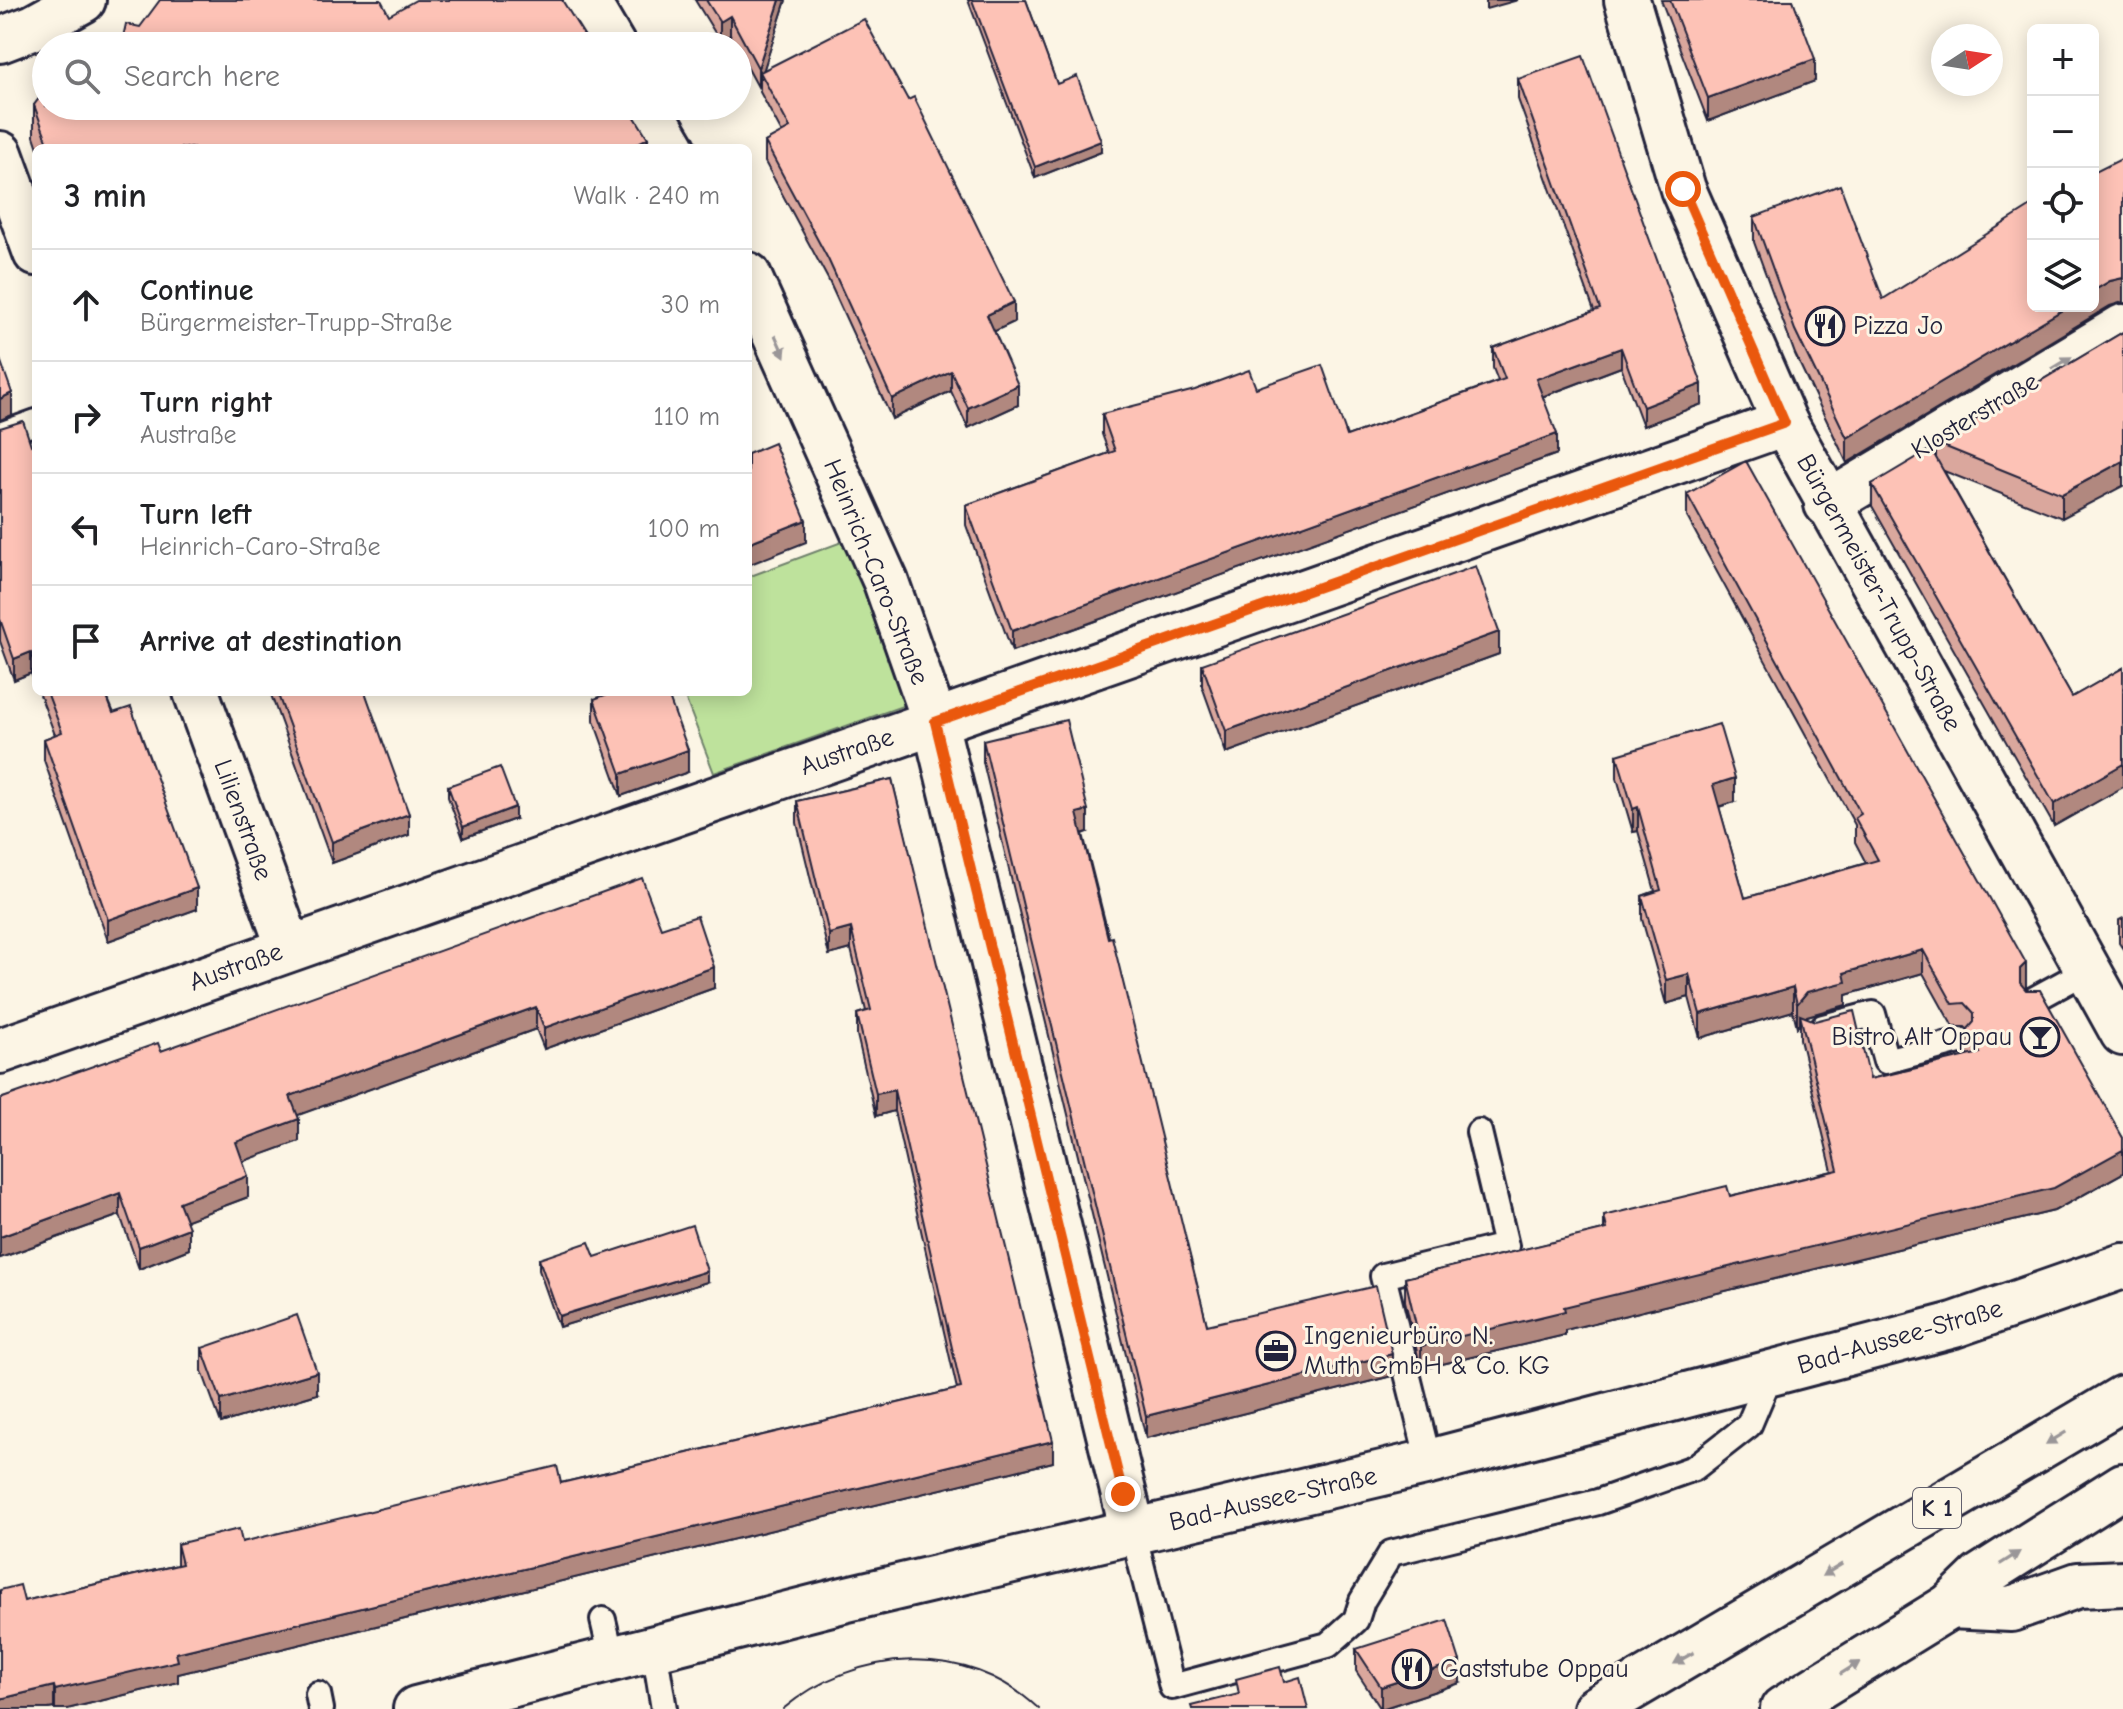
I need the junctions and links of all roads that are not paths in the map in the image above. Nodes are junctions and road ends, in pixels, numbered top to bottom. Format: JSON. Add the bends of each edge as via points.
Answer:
{"nodes":[{"id":1,"x":83,"y":0,"type":"edge"},
{"id":2,"x":586,"y":0,"type":"edge"},
{"id":3,"x":1627,"y":0,"type":"edge"},
{"id":4,"x":605,"y":32,"type":"edge"},
{"id":5,"x":0,"y":40,"type":"edge"},
{"id":6,"x":656,"y":120,"type":"edge"},
{"id":7,"x":671,"y":144,"type":"edge"},
{"id":8,"x":0,"y":154,"type":"edge"},
{"id":9,"x":32,"y":242,"type":"edge"},
{"id":10,"x":752,"y":284,"type":"edge"},
{"id":11,"x":2123,"y":327,"type":"edge"},
{"id":12,"x":32,"y":423,"type":"edge"},
{"id":13,"x":1785,"y":423,"type":"junction"},
{"id":14,"x":0,"y":435,"type":"edge"},
{"id":15,"x":1827,"y":504,"type":"junction"},
{"id":16,"x":197,"y":696,"type":"edge"},
{"id":17,"x":935,"y":722,"type":"junction"},
{"id":18,"x":289,"y":948,"type":"junction"},
{"id":19,"x":2088,"y":970,"type":"junction"},
{"id":20,"x":2033,"y":1000,"type":"edge"},
{"id":21,"x":1812,"y":1030,"type":"edge"},
{"id":22,"x":2123,"y":1033,"type":"edge"},
{"id":23,"x":1960,"y":1041,"type":"dead end"},
{"id":24,"x":0,"y":1051,"type":"edge"},
{"id":25,"x":1479,"y":1132,"type":"dead end"},
{"id":26,"x":2123,"y":1266,"type":"edge"},
{"id":27,"x":1771,"y":1373,"type":"junction"},
{"id":28,"x":2123,"y":1398,"type":"edge"},
{"id":29,"x":1429,"y":1462,"type":"junction"},
{"id":30,"x":2123,"y":1486,"type":"edge"},
{"id":31,"x":1133,"y":1532,"type":"junction"},
{"id":32,"x":2123,"y":1583,"type":"edge"},
{"id":33,"x":1950,"y":1606,"type":"junction"},
{"id":34,"x":654,"y":1648,"type":"junction"},
{"id":35,"x":416,"y":1709,"type":"edge"},
{"id":36,"x":664,"y":1709,"type":"edge"},
{"id":37,"x":1596,"y":1709,"type":"edge"},
{"id":38,"x":1783,"y":1709,"type":"edge"}],
"edges":[{"from":1,"to":5,"type":"main road"},
{"from":2,"to":4,"type":"main road"},
{"from":3,"to":13,"type":"main road","name":"Bürgermeister-Trupp-Straße","via":[[1683,189]]},
{"from":6,"to":7,"type":"main road"},
{"from":8,"to":9,"type":"main road"},
{"from":10,"to":17,"type":"main road","name":"Heinrich-Caro-Straße","one_way":true,"via":[[886,582]]},
{"from":15,"to":11,"type":"main road","name":"Klosterstraße","one_way":true},
{"from":12,"to":14,"type":"lane"},
{"from":13,"to":15,"type":"main road","name":"Bürgermeister-Trupp-Straße"},
{"from":13,"to":17,"type":"main road","name":"Austraße"},
{"from":15,"to":19,"type":"main road","name":"Bürgermeister-Trupp-Straße"},
{"from":16,"to":18,"type":"main road","name":"Lilienstraße"},
{"from":17,"to":18,"type":"main road","name":"Austraße"},
{"from":17,"to":31,"type":"main road","name":"Heinrich-Caro-Straße"},
{"from":18,"to":24,"type":"main road","name":"Austraße"},
{"from":19,"to":20,"type":"lane"},
{"from":19,"to":22,"type":"main road","name":"Bürgermeister-Trupp-Straße"},
{"from":21,"to":23,"type":"lane","via":[[1873,1014],[1886,1061]]},
{"from":25,"to":29,"type":"lane","via":[[1506,1246],[1383,1276]]},
{"from":26,"to":27,"type":"main road","name":"Bad-Aussee-Straße","via":[[1954,1325]]},
{"from":27,"to":29,"type":"main road","name":"Bad-Aussee-Straße"},
{"from":27,"to":31,"type":"lane","via":[[1749,1425],[1694,1468],[1598,1502],[1391,1553],[1356,1620],[1328,1645],[1172,1687]]},
{"from":28,"to":37,"type":"main road","number":"K 1","one_way":true},
{"from":29,"to":31,"type":"main road","name":"Bad-Aussee-Straße"},
{"from":33,"to":30,"type":"main road","one_way":true,"via":[[1981,1576]]},
{"from":31,"to":34,"type":"main road","name":"Bad-Aussee-Straße"},
{"from":32,"to":33,"type":"main road","via":[[2078,1585],[2011,1609]]},
{"from":38,"to":33,"type":"main road","one_way":true},
{"from":34,"to":35,"type":"main road","name":"Bad-Aussee-Straße","via":[[608,1639]]},
{"from":34,"to":36,"type":"lane"}]}
